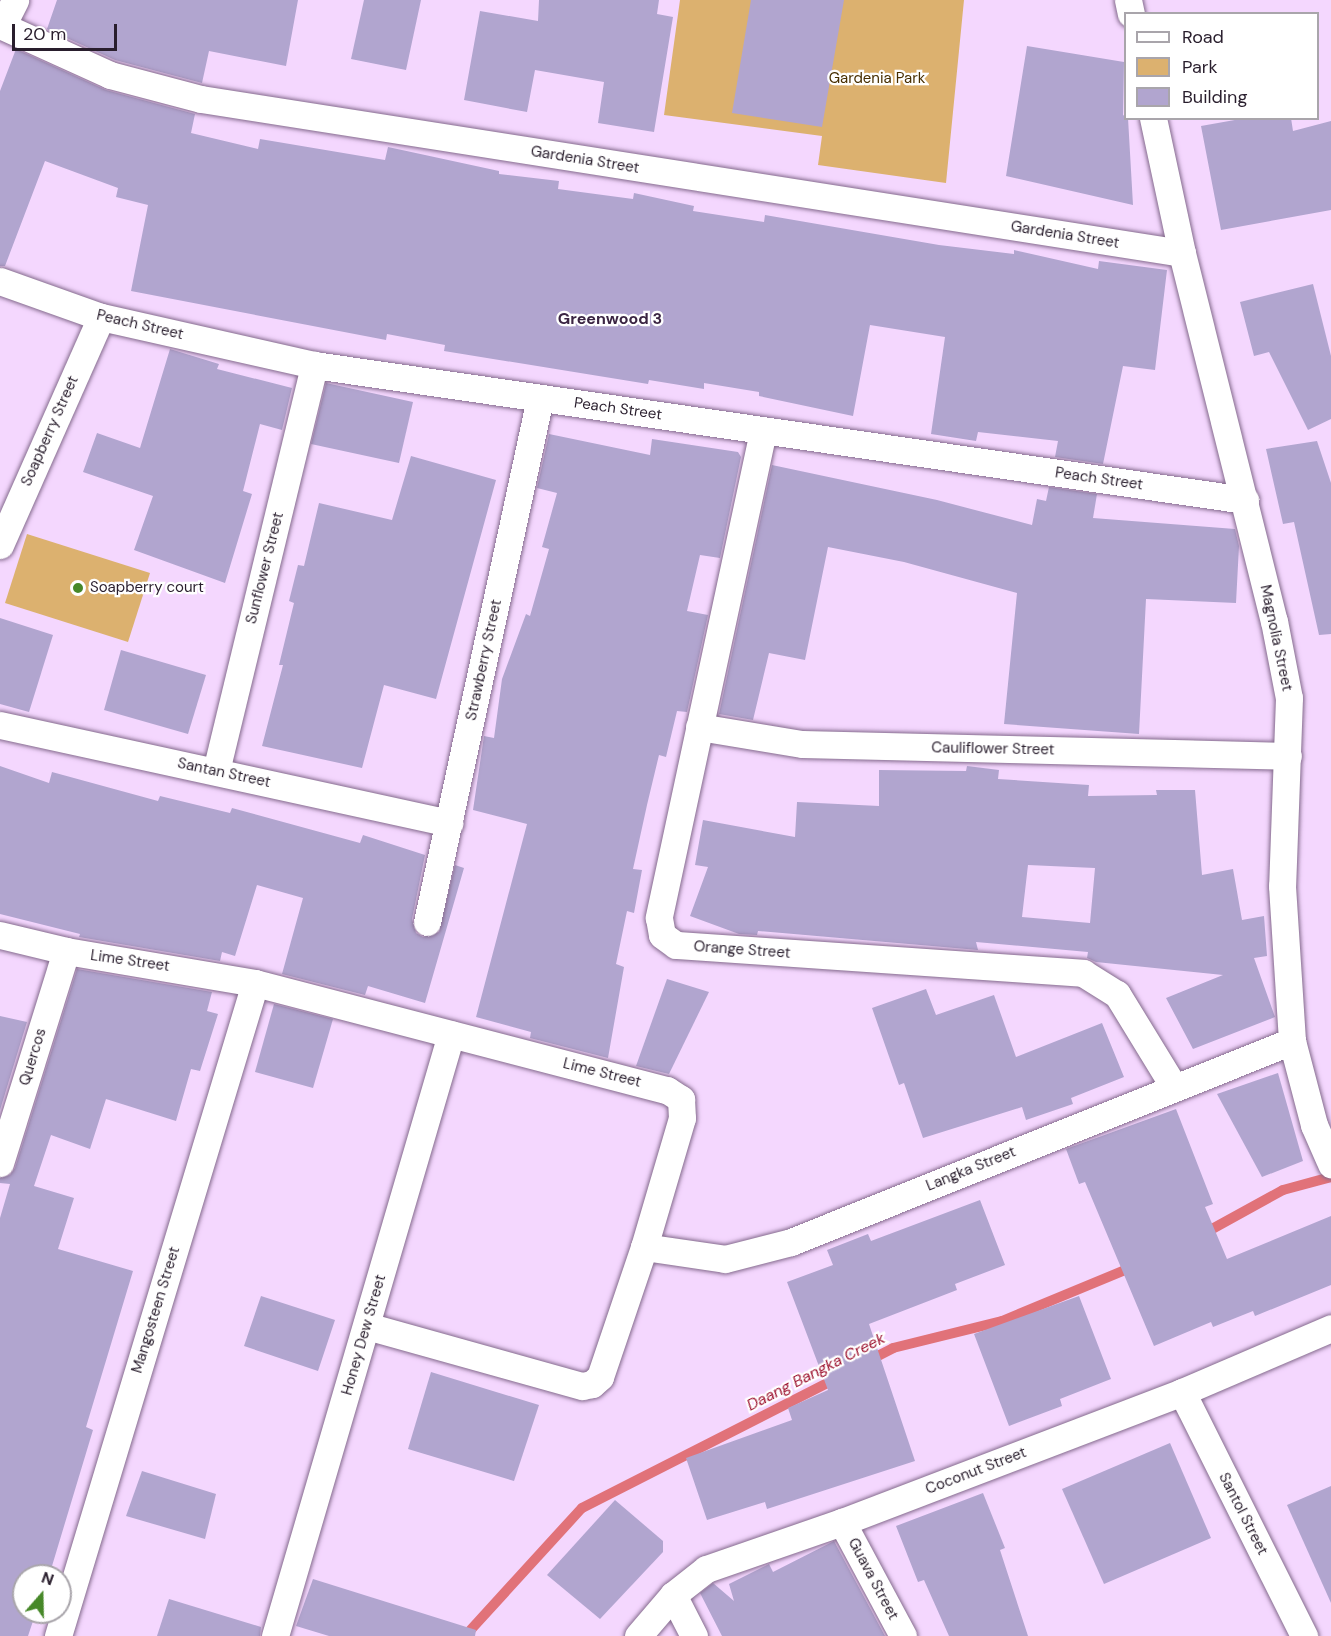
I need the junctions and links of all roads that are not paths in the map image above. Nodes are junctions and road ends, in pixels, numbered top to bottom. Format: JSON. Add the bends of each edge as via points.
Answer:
{"nodes":[{"id":1,"x":15,"y":0,"type":"edge"},
{"id":2,"x":1,"y":26,"type":"edge"},
{"id":3,"x":1154,"y":120,"type":"edge"},
{"id":4,"x":1182,"y":253,"type":"junction"},
{"id":5,"x":0,"y":281,"type":"edge"},
{"id":6,"x":101,"y":318,"type":"junction"},
{"id":7,"x":314,"y":365,"type":"junction"},
{"id":8,"x":540,"y":398,"type":"junction"},
{"id":9,"x":763,"y":431,"type":"junction"},
{"id":10,"x":1245,"y":500,"type":"junction"},
{"id":11,"x":0,"y":545,"type":"edge"},
{"id":12,"x":0,"y":725,"type":"edge"},
{"id":13,"x":699,"y":727,"type":"junction"},
{"id":14,"x":1288,"y":756,"type":"junction"},
{"id":15,"x":216,"y":771,"type":"junction"},
{"id":16,"x":449,"y":823,"type":"junction"},
{"id":17,"x":427,"y":922,"type":"dead end"},
{"id":18,"x":0,"y":935,"type":"edge"},
{"id":19,"x":66,"y":951,"type":"junction"},
{"id":20,"x":255,"y":983,"type":"junction"},
{"id":21,"x":451,"y":1034,"type":"junction"},
{"id":22,"x":1292,"y":1041,"type":"junction"},
{"id":23,"x":1174,"y":1087,"type":"junction"},
{"id":24,"x":6,"y":1125,"type":"edge"},
{"id":25,"x":0,"y":1163,"type":"edge"},
{"id":26,"x":1331,"y":1164,"type":"edge"},
{"id":27,"x":644,"y":1248,"type":"junction"},
{"id":28,"x":367,"y":1326,"type":"junction"},
{"id":29,"x":1331,"y":1328,"type":"edge"},
{"id":30,"x":1182,"y":1392,"type":"junction"},
{"id":31,"x":842,"y":1522,"type":"junction"},
{"id":32,"x":673,"y":1595,"type":"junction"},
{"id":33,"x":58,"y":1636,"type":"edge"},
{"id":34,"x":275,"y":1636,"type":"edge"},
{"id":35,"x":638,"y":1636,"type":"edge"},
{"id":36,"x":694,"y":1636,"type":"edge"},
{"id":37,"x":903,"y":1636,"type":"edge"},
{"id":38,"x":1304,"y":1636,"type":"edge"}],
"edges":[{"from":1,"to":2,"type":"street"},
{"from":2,"to":4,"type":"street","name":"Gardenia Street","via":[[110,75],[201,99]]},
{"from":3,"to":4,"type":"street","name":"Magnolia Street"},
{"from":4,"to":10,"type":"street","name":"Magnolia Street"},
{"from":5,"to":6,"type":"street","name":"Peach Street"},
{"from":6,"to":7,"type":"street","name":"Peach Street"},
{"from":6,"to":11,"type":"street","name":"Soapberry Street"},
{"from":7,"to":8,"type":"street","name":"Peach Street"},
{"from":7,"to":15,"type":"street","name":"Sunflower Street"},
{"from":8,"to":9,"type":"street","name":"Peach Street"},
{"from":8,"to":16,"type":"street","name":"Strawberry Street"},
{"from":9,"to":10,"type":"street","name":"Peach Street"},
{"from":9,"to":13,"type":"street","name":"Orange Street"},
{"from":10,"to":14,"type":"street","name":"Magnolia Street","via":[[1289,698]]},
{"from":12,"to":15,"type":"street","name":"Santan Street"},
{"from":13,"to":14,"type":"street","name":"Cauliflower Street","via":[[802,744]]},
{"from":13,"to":23,"type":"street","name":"Orange Street","via":[[659,918],[662,935],[676,945],[1083,973],[1117,994]]},
{"from":14,"to":22,"type":"street","name":"Magnolia Street","via":[[1282,886]]},
{"from":15,"to":16,"type":"street","name":"Santan Street"},
{"from":16,"to":17,"type":"street","name":"Strawberry Street"},
{"from":18,"to":19,"type":"street","name":"Lime Street"},
{"from":19,"to":20,"type":"street","name":"Lime Street"},
{"from":19,"to":24,"type":"street","name":"Quercos"},
{"from":20,"to":21,"type":"street","name":"Lime Street"},
{"from":20,"to":33,"type":"street","name":"Mangosteen Street"},
{"from":21,"to":27,"type":"street","name":"Lime Street","via":[[667,1089],[681,1099],[682,1118]]},
{"from":21,"to":28,"type":"street","name":"Honey Dew Street"},
{"from":22,"to":23,"type":"street","name":"Langka Street"},
{"from":22,"to":26,"type":"street","name":"Magnolia Street","via":[[1314,1125]]},
{"from":23,"to":27,"type":"street","name":"Langka Street","via":[[791,1242],[725,1259]]},
{"from":24,"to":25,"type":"street","name":"Quercos"},
{"from":27,"to":28,"type":"street","name":"Lime Street","via":[[600,1377],[592,1384],[582,1386]]},
{"from":28,"to":34,"type":"street","name":"Honey Dew Street"},
{"from":29,"to":30,"type":"street","name":"Coconut Street"},
{"from":30,"to":31,"type":"street","name":"Coconut Street"},
{"from":30,"to":38,"type":"street","name":"Santol Street"},
{"from":31,"to":32,"type":"street","name":"Coconut Street","via":[[706,1569]]},
{"from":31,"to":37,"type":"street","name":"Guava Street"},
{"from":32,"to":35,"type":"street","name":"Coconut Street"},
{"from":32,"to":36,"type":"street"}]}
